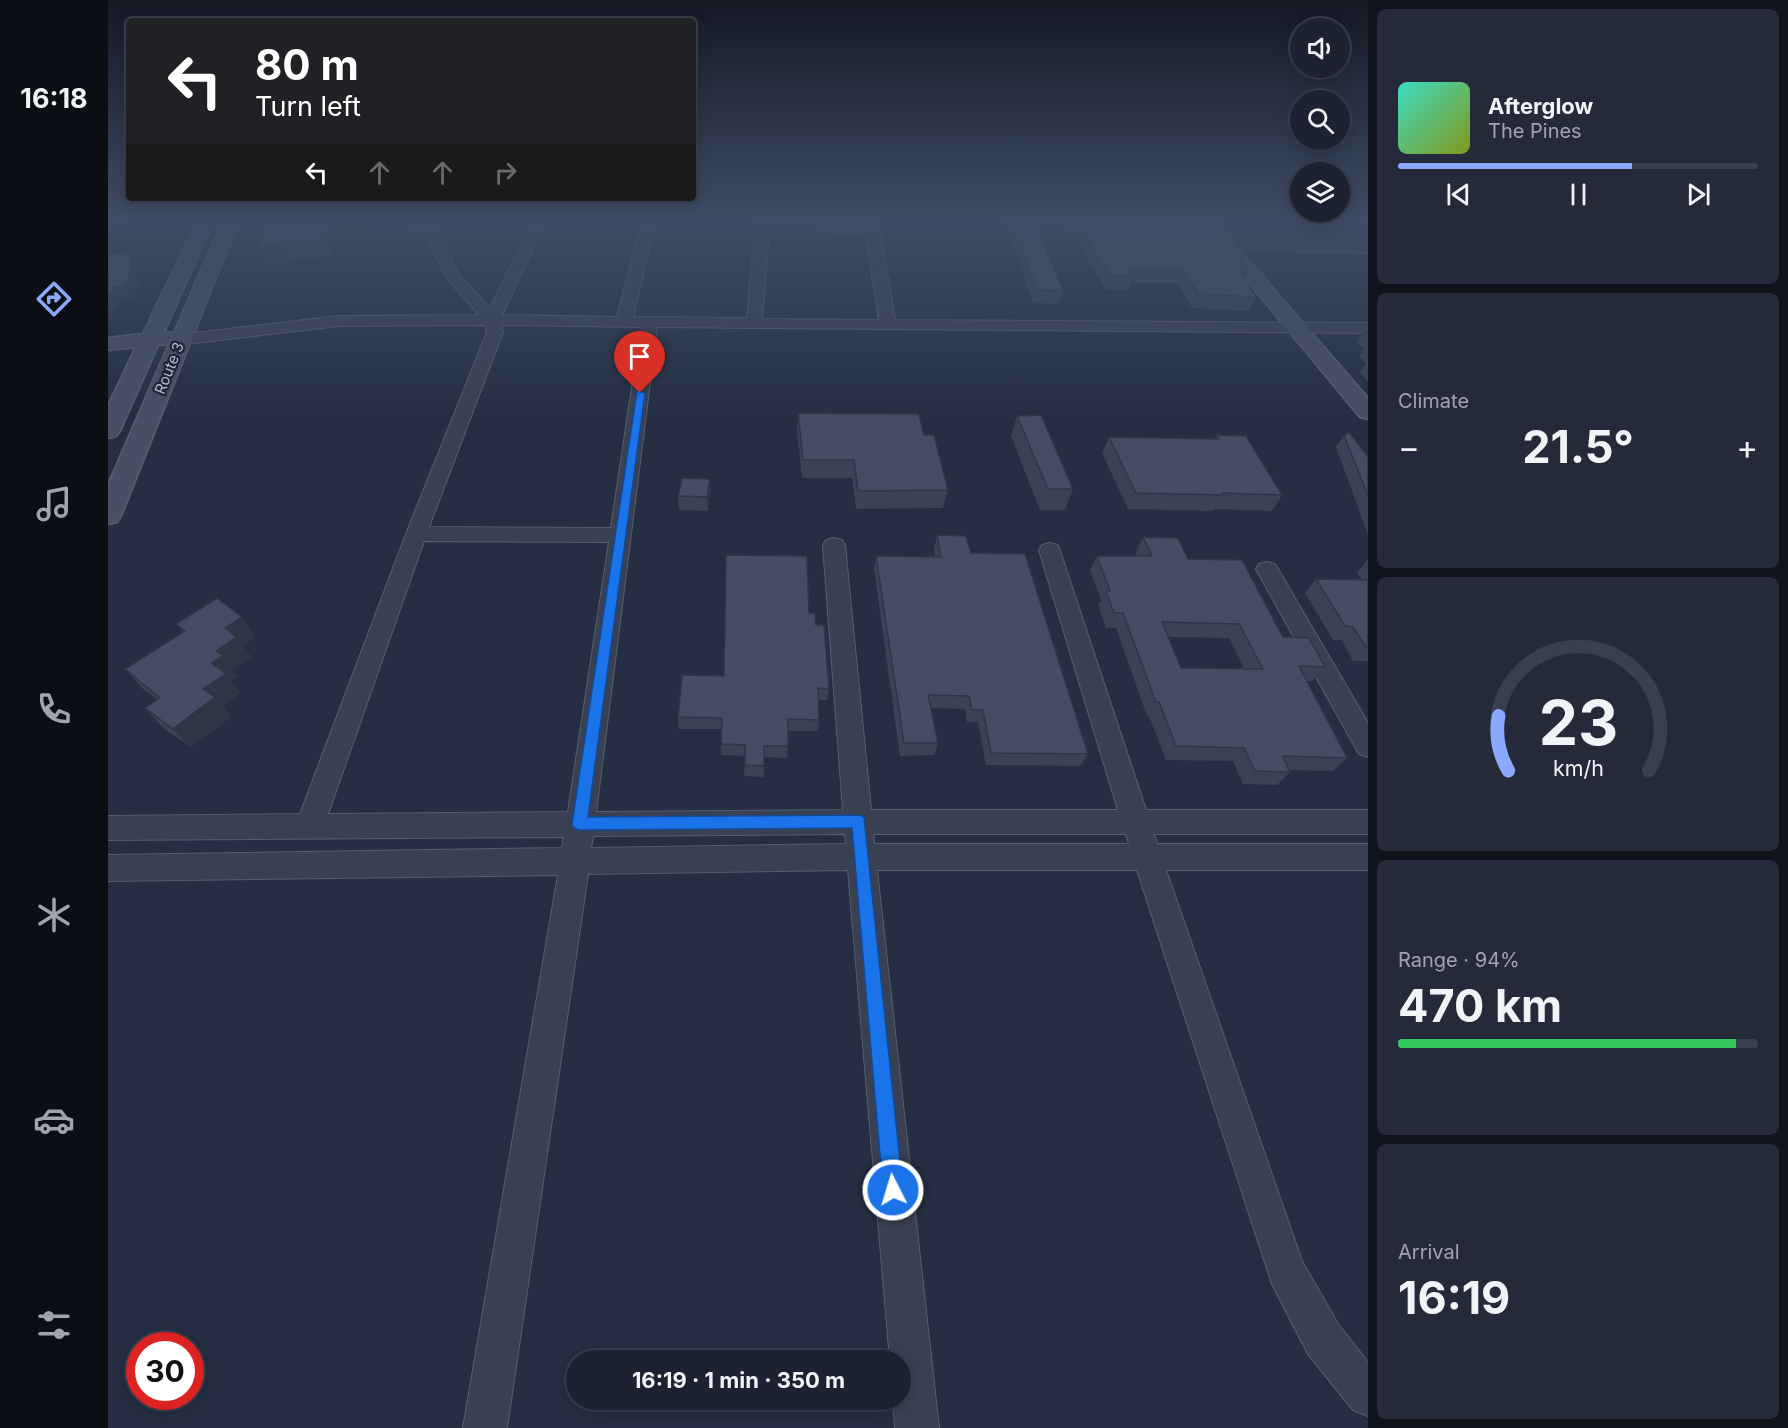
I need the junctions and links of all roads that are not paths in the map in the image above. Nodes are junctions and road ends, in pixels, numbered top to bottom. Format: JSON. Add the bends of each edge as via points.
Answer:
{"nodes":[{"id":1,"x":175,"y":287,"type":"edge"},
{"id":2,"x":205,"y":287,"type":"edge"},
{"id":3,"x":462,"y":287,"type":"edge"},
{"id":4,"x":508,"y":287,"type":"edge"},
{"id":5,"x":641,"y":287,"type":"edge"},
{"id":6,"x":757,"y":287,"type":"edge"},
{"id":7,"x":881,"y":287,"type":"edge"},
{"id":8,"x":1262,"y":287,"type":"edge"},
{"id":9,"x":492,"y":320,"type":"junction"},
{"id":10,"x":637,"y":322,"type":"junction"},
{"id":11,"x":754,"y":323,"type":"junction"},
{"id":12,"x":888,"y":326,"type":"junction"},
{"id":13,"x":1297,"y":328,"type":"junction"},
{"id":14,"x":1368,"y":328,"type":"edge"},
{"id":15,"x":185,"y":340,"type":"junction"},
{"id":16,"x":108,"y":344,"type":"edge"},
{"id":17,"x":147,"y":346,"type":"junction"},
{"id":18,"x":108,"y":355,"type":"edge"},
{"id":19,"x":1368,"y":412,"type":"edge"},
{"id":20,"x":108,"y":431,"type":"edge"},
{"id":21,"x":108,"y":516,"type":"edge"},
{"id":22,"x":416,"y":534,"type":"junction"},
{"id":23,"x":620,"y":535,"type":"junction"},
{"id":24,"x":834,"y":545,"type":"dead end"},
{"id":25,"x":1050,"y":550,"type":"dead end"},
{"id":26,"x":1267,"y":569,"type":"dead end"},
{"id":27,"x":1368,"y":746,"type":"edge"},
{"id":28,"x":859,"y":822,"type":"junction"},
{"id":29,"x":1368,"y":822,"type":"edge"},
{"id":30,"x":1136,"y":823,"type":"junction"},
{"id":31,"x":579,"y":824,"type":"junction"},
{"id":32,"x":309,"y":826,"type":"junction"},
{"id":33,"x":108,"y":828,"type":"edge"},
{"id":34,"x":1148,"y":856,"type":"junction"},
{"id":35,"x":1368,"y":856,"type":"edge"},
{"id":36,"x":861,"y":857,"type":"junction"},
{"id":37,"x":575,"y":862,"type":"junction"},
{"id":38,"x":108,"y":868,"type":"edge"},
{"id":39,"x":1368,"y":1395,"type":"edge"},
{"id":40,"x":484,"y":1428,"type":"edge"},
{"id":41,"x":916,"y":1428,"type":"edge"}],
"edges":[{"from":1,"to":17,"type":"main road"},
{"from":2,"to":15,"type":"main road","name":"Route 3"},
{"from":3,"to":9,"type":"street"},
{"from":4,"to":9,"type":"street"},
{"from":5,"to":10,"type":"street"},
{"from":6,"to":11,"type":"street"},
{"from":7,"to":12,"type":"street"},
{"from":8,"to":13,"type":"main road"},
{"from":9,"to":10,"type":"street"},
{"from":9,"to":15,"type":"street","via":[[338,321]]},
{"from":9,"to":22,"type":"street","via":[[495,332]]},
{"from":10,"to":11,"type":"street"},
{"from":10,"to":23,"type":"street"},
{"from":11,"to":12,"type":"street"},
{"from":12,"to":13,"type":"street"},
{"from":13,"to":14,"type":"street"},
{"from":13,"to":19,"type":"main road"},
{"from":15,"to":17,"type":"main road"},
{"from":15,"to":21,"type":"main road","name":"Route 3"},
{"from":16,"to":17,"type":"main road"},
{"from":17,"to":18,"type":"main road"},
{"from":17,"to":20,"type":"main road"},
{"from":22,"to":23,"type":"street"},
{"from":22,"to":32,"type":"street"},
{"from":23,"to":31,"type":"street"},
{"from":24,"to":28,"type":"street"},
{"from":25,"to":30,"type":"street"},
{"from":26,"to":27,"type":"street"},
{"from":28,"to":30,"type":"street"},
{"from":28,"to":31,"type":"street"},
{"from":28,"to":36,"type":"street"},
{"from":29,"to":30,"type":"street"},
{"from":30,"to":34,"type":"street"},
{"from":31,"to":32,"type":"street"},
{"from":31,"to":37,"type":"street"},
{"from":32,"to":33,"type":"street"},
{"from":34,"to":35,"type":"street"},
{"from":34,"to":36,"type":"street"},
{"from":34,"to":39,"type":"street","via":[[1286,1270],[1323,1339]]},
{"from":36,"to":37,"type":"street"},
{"from":36,"to":41,"type":"street"},
{"from":37,"to":38,"type":"street"},
{"from":37,"to":40,"type":"street"}]}
